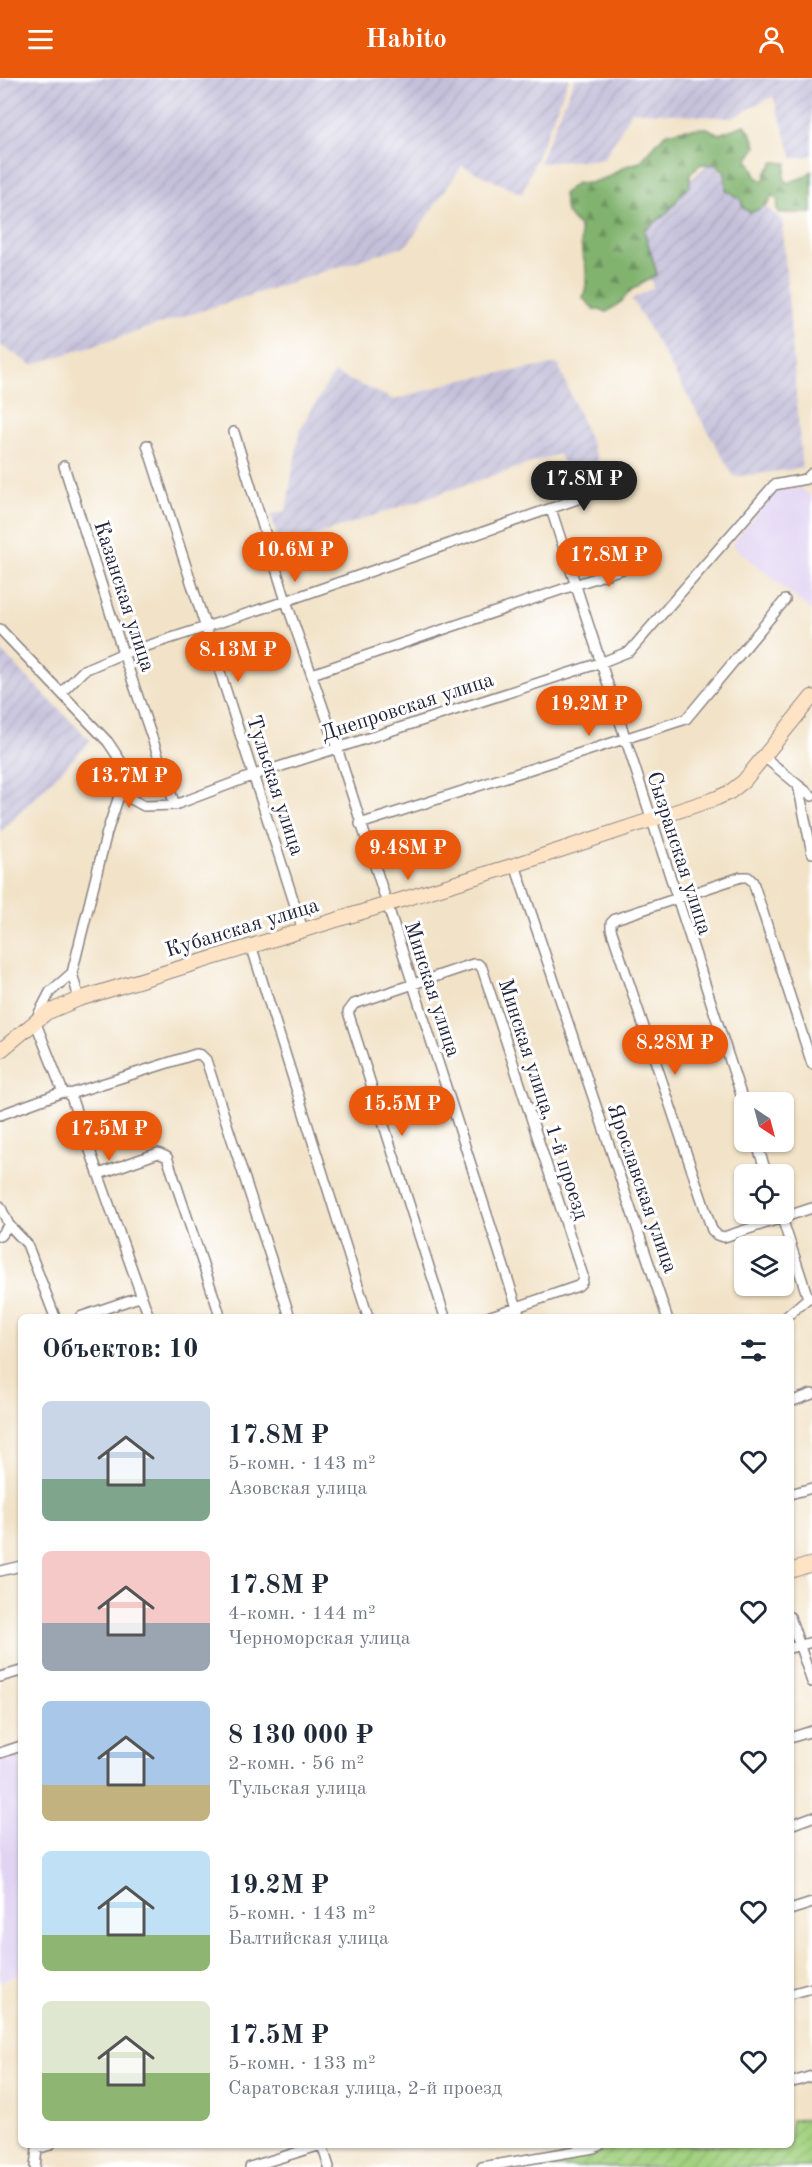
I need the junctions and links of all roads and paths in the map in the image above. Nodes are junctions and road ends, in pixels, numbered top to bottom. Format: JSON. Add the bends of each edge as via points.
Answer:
{"nodes":[{"id":1,"x":234,"y":432,"type":"dead end"},
{"id":2,"x":147,"y":445,"type":"dead end"},
{"id":3,"x":64,"y":466,"type":"dead end"},
{"id":4,"x":810,"y":479,"type":"edge"},
{"id":5,"x":609,"y":488,"type":"dead end"},
{"id":6,"x":550,"y":509,"type":"junction"},
{"id":7,"x":634,"y":565,"type":"dead end"},
{"id":8,"x":576,"y":585,"type":"junction"},
{"id":9,"x":785,"y":600,"type":"dead end"},
{"id":10,"x":286,"y":601,"type":"junction"},
{"id":11,"x":206,"y":626,"type":"junction"},
{"id":12,"x":0,"y":628,"type":"edge"},
{"id":13,"x":123,"y":653,"type":"junction"},
{"id":14,"x":600,"y":663,"type":"junction"},
{"id":15,"x":312,"y":674,"type":"junction"},
{"id":16,"x":62,"y":692,"type":"junction"},
{"id":17,"x":812,"y":697,"type":"edge"},
{"id":18,"x":624,"y":740,"type":"junction"},
{"id":19,"x":337,"y":748,"type":"junction"},
{"id":20,"x":763,"y":756,"type":"junction"},
{"id":21,"x":254,"y":775,"type":"junction"},
{"id":22,"x":798,"y":785,"type":"junction"},
{"id":23,"x":120,"y":793,"type":"junction"},
{"id":24,"x":812,"y":796,"type":"edge"},
{"id":25,"x":175,"y":805,"type":"junction"},
{"id":26,"x":650,"y":820,"type":"junction"},
{"id":27,"x":360,"y":825,"type":"junction"},
{"id":28,"x":812,"y":853,"type":"edge"},
{"id":29,"x":515,"y":865,"type":"junction"},
{"id":30,"x":676,"y":900,"type":"junction"},
{"id":31,"x":387,"y":904,"type":"junction"},
{"id":32,"x":303,"y":930,"type":"junction"},
{"id":33,"x":251,"y":945,"type":"junction"},
{"id":34,"x":72,"y":973,"type":"junction"},
{"id":35,"x":412,"y":983,"type":"junction"},
{"id":36,"x":79,"y":999,"type":"junction"},
{"id":37,"x":35,"y":1021,"type":"junction"},
{"id":38,"x":0,"y":1051,"type":"edge"},
{"id":39,"x":812,"y":1064,"type":"edge"},
{"id":40,"x":740,"y":1092,"type":"edge"},
{"id":41,"x":66,"y":1093,"type":"junction"},
{"id":42,"x":0,"y":1115,"type":"edge"},
{"id":43,"x":99,"y":1174,"type":"junction"},
{"id":44,"x":0,"y":1206,"type":"edge"},
{"id":45,"x":812,"y":1208,"type":"edge"},
{"id":46,"x":794,"y":1213,"type":"edge"},
{"id":47,"x":759,"y":1224,"type":"edge"},
{"id":48,"x":784,"y":1224,"type":"edge"},
{"id":49,"x":9,"y":1225,"type":"junction"},
{"id":50,"x":0,"y":1236,"type":"edge"},
{"id":51,"x":142,"y":1296,"type":"junction"},
{"id":52,"x":810,"y":1298,"type":"edge"},
{"id":53,"x":517,"y":1306,"type":"junction"},
{"id":54,"x":54,"y":1314,"type":"edge"},
{"id":55,"x":89,"y":1314,"type":"edge"},
{"id":56,"x":148,"y":1314,"type":"edge"},
{"id":57,"x":218,"y":1314,"type":"edge"},
{"id":58,"x":289,"y":1314,"type":"edge"},
{"id":59,"x":367,"y":1314,"type":"edge"},
{"id":60,"x":444,"y":1314,"type":"edge"},
{"id":61,"x":496,"y":1314,"type":"edge"},
{"id":62,"x":519,"y":1314,"type":"edge"},
{"id":63,"x":666,"y":1314,"type":"edge"},
{"id":64,"x":790,"y":1314,"type":"edge"},
{"id":65,"x":812,"y":1394,"type":"edge"},
{"id":66,"x":794,"y":1401,"type":"edge"},
{"id":67,"x":812,"y":1488,"type":"edge"},
{"id":68,"x":794,"y":1493,"type":"edge"},
{"id":69,"x":812,"y":1564,"type":"edge"},
{"id":70,"x":18,"y":1567,"type":"edge"},
{"id":71,"x":794,"y":1570,"type":"edge"},
{"id":72,"x":0,"y":1571,"type":"edge"},
{"id":73,"x":812,"y":1642,"type":"edge"},
{"id":74,"x":795,"y":1647,"type":"edge"},
{"id":75,"x":18,"y":1672,"type":"edge"},
{"id":76,"x":0,"y":1677,"type":"edge"},
{"id":77,"x":812,"y":1682,"type":"edge"},
{"id":78,"x":812,"y":1731,"type":"edge"},
{"id":79,"x":794,"y":1737,"type":"edge"},
{"id":80,"x":18,"y":1747,"type":"edge"},
{"id":81,"x":0,"y":1753,"type":"edge"},
{"id":82,"x":812,"y":1817,"type":"edge"},
{"id":83,"x":794,"y":1824,"type":"edge"},
{"id":84,"x":812,"y":1903,"type":"edge"},
{"id":85,"x":794,"y":1909,"type":"edge"},
{"id":86,"x":812,"y":1988,"type":"edge"},
{"id":87,"x":794,"y":1993,"type":"edge"},
{"id":88,"x":812,"y":2076,"type":"edge"},
{"id":89,"x":794,"y":2082,"type":"edge"},
{"id":90,"x":40,"y":2148,"type":"edge"},
{"id":91,"x":311,"y":2148,"type":"edge"},
{"id":92,"x":322,"y":2148,"type":"edge"},
{"id":93,"x":594,"y":2148,"type":"edge"},
{"id":94,"x":35,"y":2167,"type":"edge"},
{"id":95,"x":250,"y":2167,"type":"edge"},
{"id":96,"x":329,"y":2167,"type":"edge"},
{"id":97,"x":482,"y":2167,"type":"edge"}],
"edges":[{"from":1,"to":10,"type":"street","name":"Минская улица"},
{"from":2,"to":11,"type":"street","name":"Тульская улица"},
{"from":3,"to":13,"type":"street","name":"Казанская улица"},
{"from":4,"to":14,"type":"street","name":"Днепровская улица","via":[[774,485],[630,651]]},
{"from":5,"to":6,"type":"street"},
{"from":6,"to":8,"type":"street","name":"Сызранская улица"},
{"from":6,"to":10,"type":"street"},
{"from":7,"to":8,"type":"street"},
{"from":8,"to":14,"type":"street","name":"Сызранская улица"},
{"from":8,"to":15,"type":"street"},
{"from":9,"to":18,"type":"street","via":[[686,719]]},
{"from":10,"to":11,"type":"street"},
{"from":10,"to":15,"type":"street","name":"Минская улица"},
{"from":11,"to":13,"type":"street"},
{"from":11,"to":21,"type":"street","name":"Тульская улица"},
{"from":12,"to":16,"type":"street"},
{"from":13,"to":16,"type":"street","via":[[84,670]]},
{"from":13,"to":25,"type":"street","name":"Казанская улица"},
{"from":14,"to":18,"type":"street","name":"Сызранская улица"},
{"from":14,"to":19,"type":"street","name":"Днепровская улица"},
{"from":15,"to":19,"type":"street","name":"Минская улица"},
{"from":16,"to":23,"type":"street","via":[[120,760]]},
{"from":17,"to":20,"type":"street","name":"Кубанская улица"},
{"from":18,"to":26,"type":"street","name":"Сызранская улица"},
{"from":18,"to":27,"type":"street"},
{"from":19,"to":21,"type":"street","name":"Днепровская улица"},
{"from":19,"to":27,"type":"street","name":"Минская улица"},
{"from":20,"to":22,"type":"street"},
{"from":20,"to":26,"type":"street","name":"Кубанская улица","via":[[730,792]]},
{"from":21,"to":25,"type":"street","name":"Днепровская улица"},
{"from":21,"to":32,"type":"street","name":"Тульская улица"},
{"from":22,"to":24,"type":"street"},
{"from":22,"to":28,"type":"street"},
{"from":23,"to":25,"type":"street","name":"Днепровская улица","via":[[144,806]]},
{"from":23,"to":34,"type":"street"},
{"from":26,"to":29,"type":"street","name":"Кубанская улица"},
{"from":26,"to":30,"type":"street","name":"Сызранская улица"},
{"from":27,"to":31,"type":"street","name":"Минская улица"},
{"from":29,"to":31,"type":"street","name":"Кубанская улица"},
{"from":29,"to":63,"type":"street","name":"Ярославская улица"},
{"from":30,"to":39,"type":"street","via":[[741,877],[753,882]]},
{"from":30,"to":40,"type":"street","name":"Сызранская улица"},
{"from":30,"to":47,"type":"street","via":[[615,919],[611,928],[712,1230],[724,1237]]},
{"from":31,"to":32,"type":"street","name":"Кубанская улица"},
{"from":31,"to":35,"type":"street","name":"Минская улица"},
{"from":32,"to":33,"type":"street","name":"Кубанская улица"},
{"from":33,"to":36,"type":"street","name":"Кубанская улица"},
{"from":33,"to":59,"type":"street"},
{"from":34,"to":36,"type":"street"},
{"from":34,"to":37,"type":"street","via":[[50,992]]},
{"from":35,"to":53,"type":"street","name":"Минская улица"},
{"from":35,"to":53,"type":"street","name":"Минская улица, 1-й проезд","via":[[473,964],[482,968],[583,1276],[578,1286]]},
{"from":35,"to":60,"type":"street","name":"Минская улица, 1-й проезд","via":[[354,1004],[348,1012]]},
{"from":36,"to":37,"type":"street","name":"Кубанская улица"},
{"from":37,"to":38,"type":"street","name":"Кубанская улица"},
{"from":37,"to":41,"type":"street"},
{"from":41,"to":42,"type":"street"},
{"from":41,"to":43,"type":"street"},
{"from":41,"to":58,"type":"street","via":[[201,1055],[206,1060]]},
{"from":43,"to":51,"type":"street"},
{"from":43,"to":57,"type":"street","via":[[158,1153],[167,1157]]},
{"from":44,"to":49,"type":"street"},
{"from":45,"to":46,"type":"street"},
{"from":48,"to":52,"type":"street"},
{"from":49,"to":50,"type":"street"},
{"from":49,"to":54,"type":"street","via":[[27,1244]]},
{"from":51,"to":55,"type":"street"},
{"from":51,"to":56,"type":"street"},
{"from":52,"to":64,"type":"street"},
{"from":53,"to":61,"type":"street","name":"Минская улица, 1-й проезд"},
{"from":53,"to":62,"type":"street","name":"Минская улица"},
{"from":65,"to":66,"type":"street"},
{"from":67,"to":68,"type":"street"},
{"from":69,"to":71,"type":"street"},
{"from":70,"to":72,"type":"street"},
{"from":73,"to":74,"type":"street"},
{"from":74,"to":77,"type":"street"},
{"from":75,"to":76,"type":"street"},
{"from":78,"to":79,"type":"street"},
{"from":80,"to":81,"type":"street"},
{"from":82,"to":83,"type":"street"},
{"from":84,"to":85,"type":"street"},
{"from":86,"to":87,"type":"street"},
{"from":88,"to":89,"type":"street"},
{"from":90,"to":94,"type":"street"},
{"from":91,"to":95,"type":"street"},
{"from":92,"to":96,"type":"street"},
{"from":93,"to":97,"type":"street"}]}
